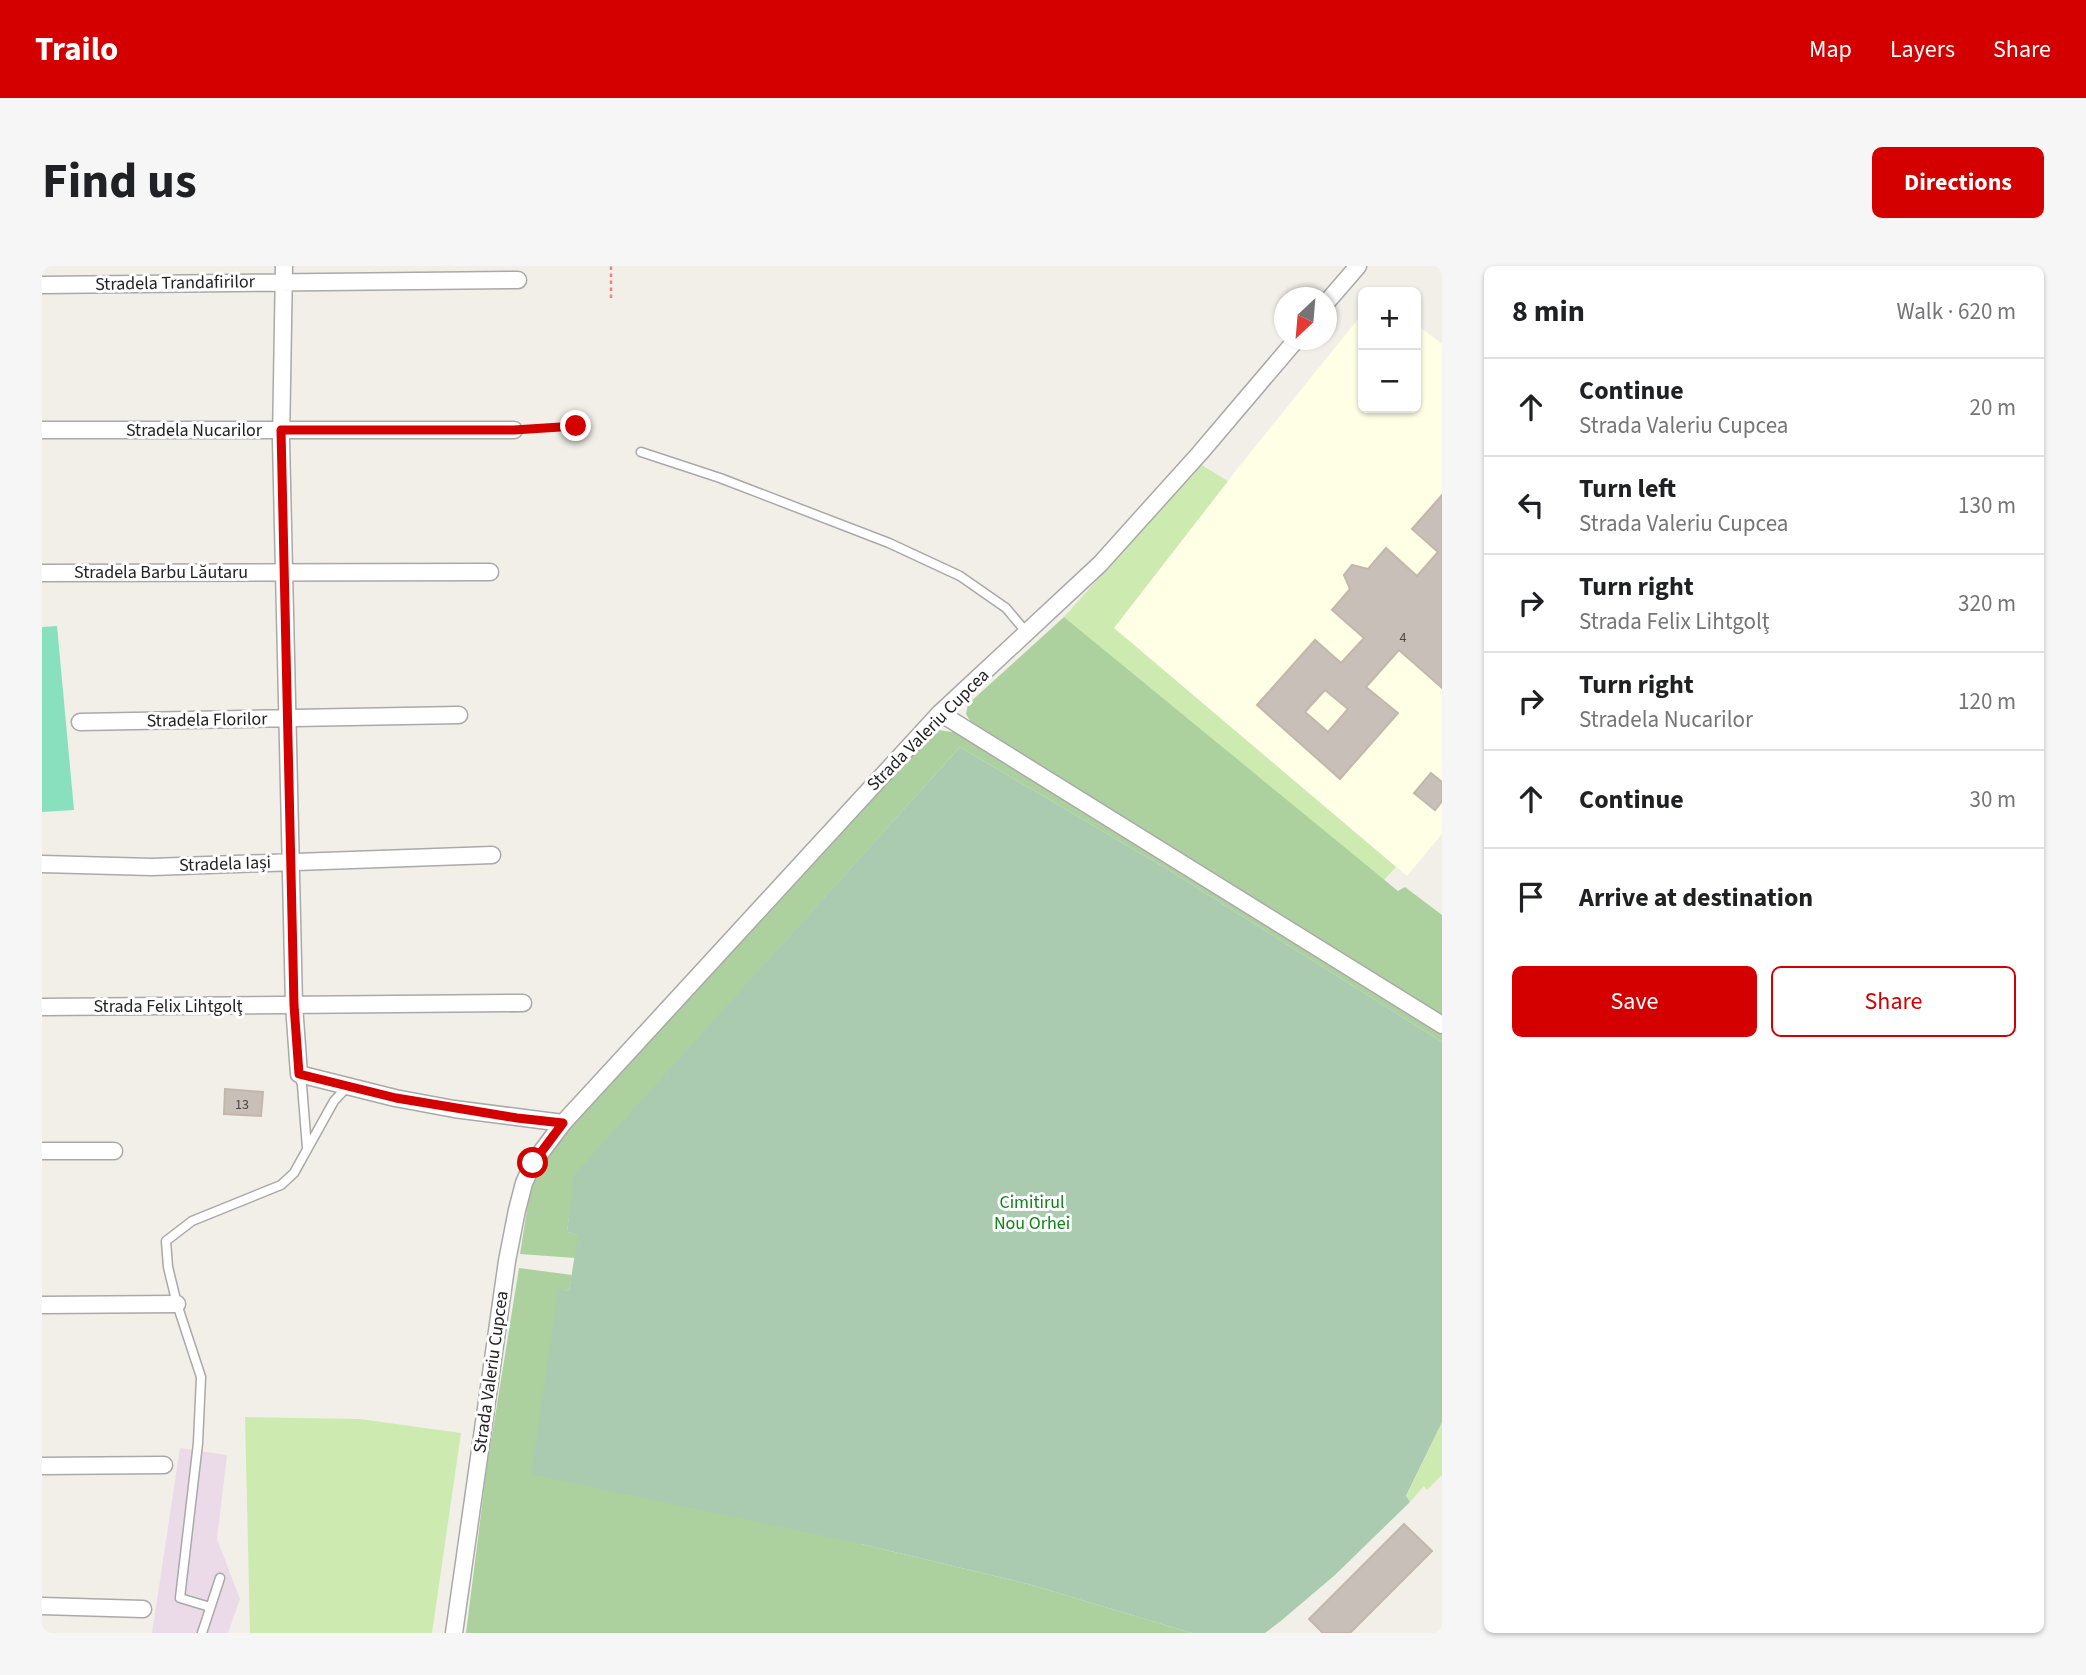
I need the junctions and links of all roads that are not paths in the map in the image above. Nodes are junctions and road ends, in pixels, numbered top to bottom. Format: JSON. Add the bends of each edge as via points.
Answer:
{"nodes":[{"id":1,"x":1357,"y":266,"type":"edge"},
{"id":2,"x":284,"y":274,"type":"edge"},
{"id":3,"x":518,"y":280,"type":"dead end"},
{"id":4,"x":42,"y":285,"type":"edge"},
{"id":5,"x":1337,"y":290,"type":"edge"},
{"id":6,"x":1288,"y":350,"type":"edge"},
{"id":7,"x":42,"y":430,"type":"edge"},
{"id":8,"x":281,"y":430,"type":"junction"},
{"id":9,"x":514,"y":430,"type":"road end"},
{"id":10,"x":641,"y":452,"type":"dead end"},
{"id":11,"x":284,"y":572,"type":"junction"},
{"id":12,"x":490,"y":572,"type":"dead end"},
{"id":13,"x":42,"y":573,"type":"edge"},
{"id":14,"x":1027,"y":634,"type":"junction"},
{"id":15,"x":940,"y":713,"type":"junction"},
{"id":16,"x":459,"y":715,"type":"dead end"},
{"id":17,"x":287,"y":719,"type":"junction"},
{"id":18,"x":80,"y":722,"type":"dead end"},
{"id":19,"x":492,"y":855,"type":"dead end"},
{"id":20,"x":290,"y":862,"type":"junction"},
{"id":21,"x":42,"y":864,"type":"edge"},
{"id":22,"x":523,"y":1003,"type":"dead end"},
{"id":23,"x":294,"y":1005,"type":"junction"},
{"id":24,"x":42,"y":1007,"type":"edge"},
{"id":25,"x":1442,"y":1025,"type":"edge"},
{"id":26,"x":299,"y":1074,"type":"junction"},
{"id":27,"x":349,"y":1085,"type":"junction"},
{"id":28,"x":563,"y":1123,"type":"junction"},
{"id":29,"x":307,"y":1148,"type":"junction"},
{"id":30,"x":42,"y":1151,"type":"edge"},
{"id":31,"x":114,"y":1151,"type":"dead end"},
{"id":32,"x":177,"y":1304,"type":"junction"},
{"id":33,"x":42,"y":1305,"type":"edge"},
{"id":34,"x":164,"y":1465,"type":"dead end"},
{"id":35,"x":42,"y":1466,"type":"edge"},
{"id":36,"x":220,"y":1578,"type":"dead end"},
{"id":37,"x":42,"y":1606,"type":"edge"},
{"id":38,"x":210,"y":1607,"type":"junction"},
{"id":39,"x":143,"y":1609,"type":"dead end"},
{"id":40,"x":202,"y":1633,"type":"edge"},
{"id":41,"x":454,"y":1633,"type":"edge"}],
"edges":[{"from":1,"to":5,"type":"street"},
{"from":2,"to":3,"type":"street","name":"Stradela Trandafirilor"},
{"from":2,"to":4,"type":"street","name":"Stradela Trandafirilor"},
{"from":2,"to":8,"type":"street"},
{"from":6,"to":14,"type":"street","name":"Strada Valeriu Cupcea","via":[[1100,564]]},
{"from":7,"to":8,"type":"street","name":"Stradela Nucarilor"},
{"from":8,"to":9,"type":"street","name":"Stradela Nucarilor"},
{"from":8,"to":11,"type":"street"},
{"from":10,"to":14,"type":"lane","via":[[889,543],[960,576],[1006,607]]},
{"from":11,"to":12,"type":"street","name":"Stradela Barbu Lăutaru"},
{"from":11,"to":13,"type":"street","name":"Stradela Barbu Lăutaru"},
{"from":11,"to":17,"type":"street"},
{"from":14,"to":15,"type":"street","name":"Strada Valeriu Cupcea"},
{"from":15,"to":25,"type":"street"},
{"from":15,"to":28,"type":"street","name":"Strada Valeriu Cupcea"},
{"from":16,"to":17,"type":"street","name":"Stradela Florilor"},
{"from":17,"to":18,"type":"street","name":"Stradela Florilor"},
{"from":17,"to":20,"type":"street"},
{"from":19,"to":20,"type":"street","name":"Stradela Iași"},
{"from":20,"to":21,"type":"street","name":"Stradela Iași","via":[[152,867]]},
{"from":20,"to":23,"type":"street"},
{"from":22,"to":23,"type":"street","name":"Strada Felix Lihtgolţ"},
{"from":23,"to":24,"type":"street","name":"Strada Felix Lihtgolţ"},
{"from":23,"to":26,"type":"street"},
{"from":26,"to":27,"type":"street"},
{"from":26,"to":29,"type":"lane"},
{"from":27,"to":28,"type":"street","via":[[396,1098]]},
{"from":27,"to":29,"type":"lane","via":[[334,1101]]},
{"from":28,"to":41,"type":"street","name":"Strada Valeriu Cupcea","via":[[533,1163],[517,1210]]},
{"from":29,"to":32,"type":"lane","via":[[294,1173],[281,1185],[192,1222],[166,1241]]},
{"from":30,"to":31,"type":"street"},
{"from":32,"to":33,"type":"street"},
{"from":32,"to":38,"type":"lane","via":[[201,1377],[180,1598]]},
{"from":34,"to":35,"type":"street"},
{"from":36,"to":38,"type":"lane"},
{"from":37,"to":39,"type":"street"},
{"from":38,"to":40,"type":"lane"}]}
